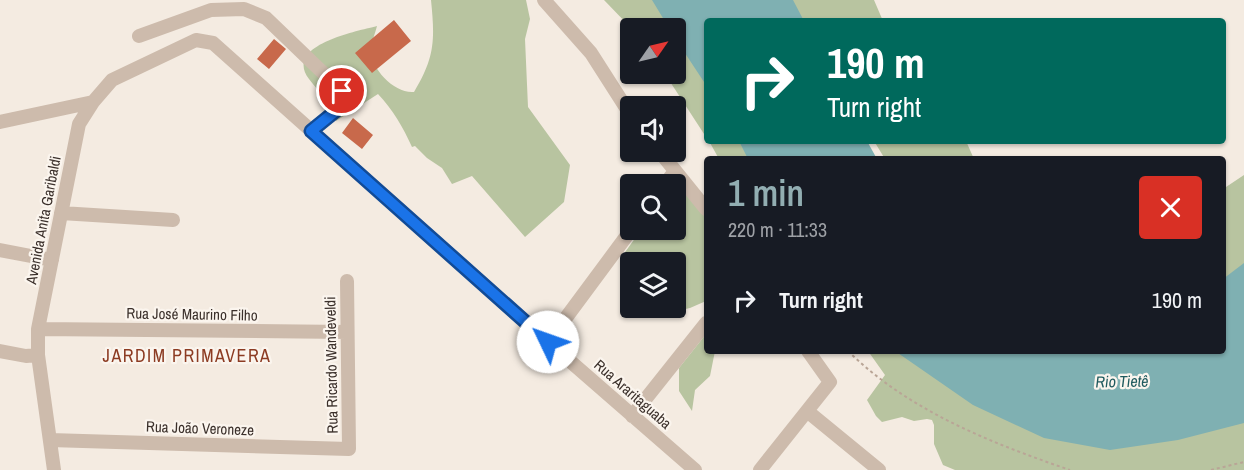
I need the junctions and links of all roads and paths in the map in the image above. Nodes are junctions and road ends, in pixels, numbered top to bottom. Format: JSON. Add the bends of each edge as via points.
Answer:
{"nodes":[{"id":1,"x":544,"y":0,"type":"edge"},
{"id":2,"x":247,"y":5,"type":"edge"},
{"id":3,"x":140,"y":36,"type":"dead end"},
{"id":4,"x":196,"y":40,"type":"joint"},
{"id":5,"x":620,"y":98,"type":"edge"},
{"id":6,"x":93,"y":102,"type":"junction"},
{"id":7,"x":0,"y":122,"type":"edge"},
{"id":8,"x":311,"y":131,"type":"junction"},
{"id":9,"x":668,"y":162,"type":"edge"},
{"id":10,"x":675,"y":171,"type":"junction"},
{"id":11,"x":673,"y":174,"type":"edge"},
{"id":12,"x":704,"y":207,"type":"edge"},
{"id":13,"x":61,"y":213,"type":"junction"},
{"id":14,"x":174,"y":220,"type":"dead end"},
{"id":15,"x":624,"y":240,"type":"edge"},
{"id":16,"x":0,"y":250,"type":"edge"},
{"id":17,"x":52,"y":260,"type":"junction"},
{"id":18,"x":347,"y":281,"type":"dead end"},
{"id":19,"x":704,"y":326,"type":"edge"},
{"id":20,"x":38,"y":329,"type":"junction"},
{"id":21,"x":347,"y":332,"type":"junction"},
{"id":22,"x":548,"y":342,"type":"junction"},
{"id":23,"x":0,"y":351,"type":"edge"},
{"id":24,"x":810,"y":354,"type":"edge"},
{"id":25,"x":852,"y":354,"type":"edge"},
{"id":26,"x":38,"y":355,"type":"junction"},
{"id":27,"x":807,"y":411,"type":"junction"},
{"id":28,"x":632,"y":416,"type":"junction"},
{"id":29,"x":50,"y":440,"type":"junction"},
{"id":30,"x":348,"y":449,"type":"joint"},
{"id":31,"x":1244,"y":462,"type":"edge"},
{"id":32,"x":54,"y":470,"type":"edge"},
{"id":33,"x":695,"y":470,"type":"edge"},
{"id":34,"x":760,"y":470,"type":"edge"},
{"id":35,"x":879,"y":470,"type":"edge"},
{"id":36,"x":1070,"y":470,"type":"edge"},
{"id":37,"x":1212,"y":470,"type":"edge"}],
"edges":[{"from":1,"to":5,"type":"street","via":[[591,53]]},
{"from":2,"to":3,"type":"street","via":[[211,10]]},
{"from":2,"to":8,"type":"street","via":[[266,18],[342,91],[346,99],[343,105]]},
{"from":4,"to":6,"type":"street","name":"Avenida Anita Garibaldi","via":[[112,80]]},
{"from":4,"to":8,"type":"street","name":"Rua Araritaguaba","via":[[213,43]]},
{"from":6,"to":7,"type":"street"},
{"from":6,"to":13,"type":"street","name":"Avenida Anita Garibaldi","via":[[79,124]]},
{"from":8,"to":22,"type":"street","name":"Rua Araritaguaba"},
{"from":9,"to":10,"type":"street"},
{"from":10,"to":11,"type":"street"},
{"from":10,"to":12,"type":"street"},
{"from":13,"to":14,"type":"street"},
{"from":13,"to":17,"type":"street","name":"Avenida Anita Garibaldi"},
{"from":15,"to":22,"type":"street"},
{"from":16,"to":17,"type":"street"},
{"from":17,"to":20,"type":"street","name":"Avenida Anita Garibaldi"},
{"from":18,"to":21,"type":"street","name":"Rua Ricardo Wandeveldi"},
{"from":19,"to":28,"type":"street"},
{"from":20,"to":21,"type":"street","name":"Rua José Maurino Filho"},
{"from":20,"to":26,"type":"street","name":"Avenida Anita Garibaldi"},
{"from":21,"to":30,"type":"street","name":"Rua Ricardo Wandeveldi"},
{"from":22,"to":28,"type":"street","name":"Rua Araritaguaba"},
{"from":23,"to":26,"type":"street"},
{"from":24,"to":27,"type":"street","via":[[830,382]]},
{"from":25,"to":36,"type":"path","via":[[955,426]]},
{"from":26,"to":29,"type":"street","name":"Avenida Anita Garibaldi"},
{"from":27,"to":34,"type":"street"},
{"from":27,"to":35,"type":"street"},
{"from":28,"to":33,"type":"street","name":"Rua Araritaguaba"},
{"from":29,"to":30,"type":"street","name":"Rua João Veroneze"},
{"from":29,"to":32,"type":"street","name":"Avenida Anita Garibaldi"},
{"from":31,"to":37,"type":"path"}]}
